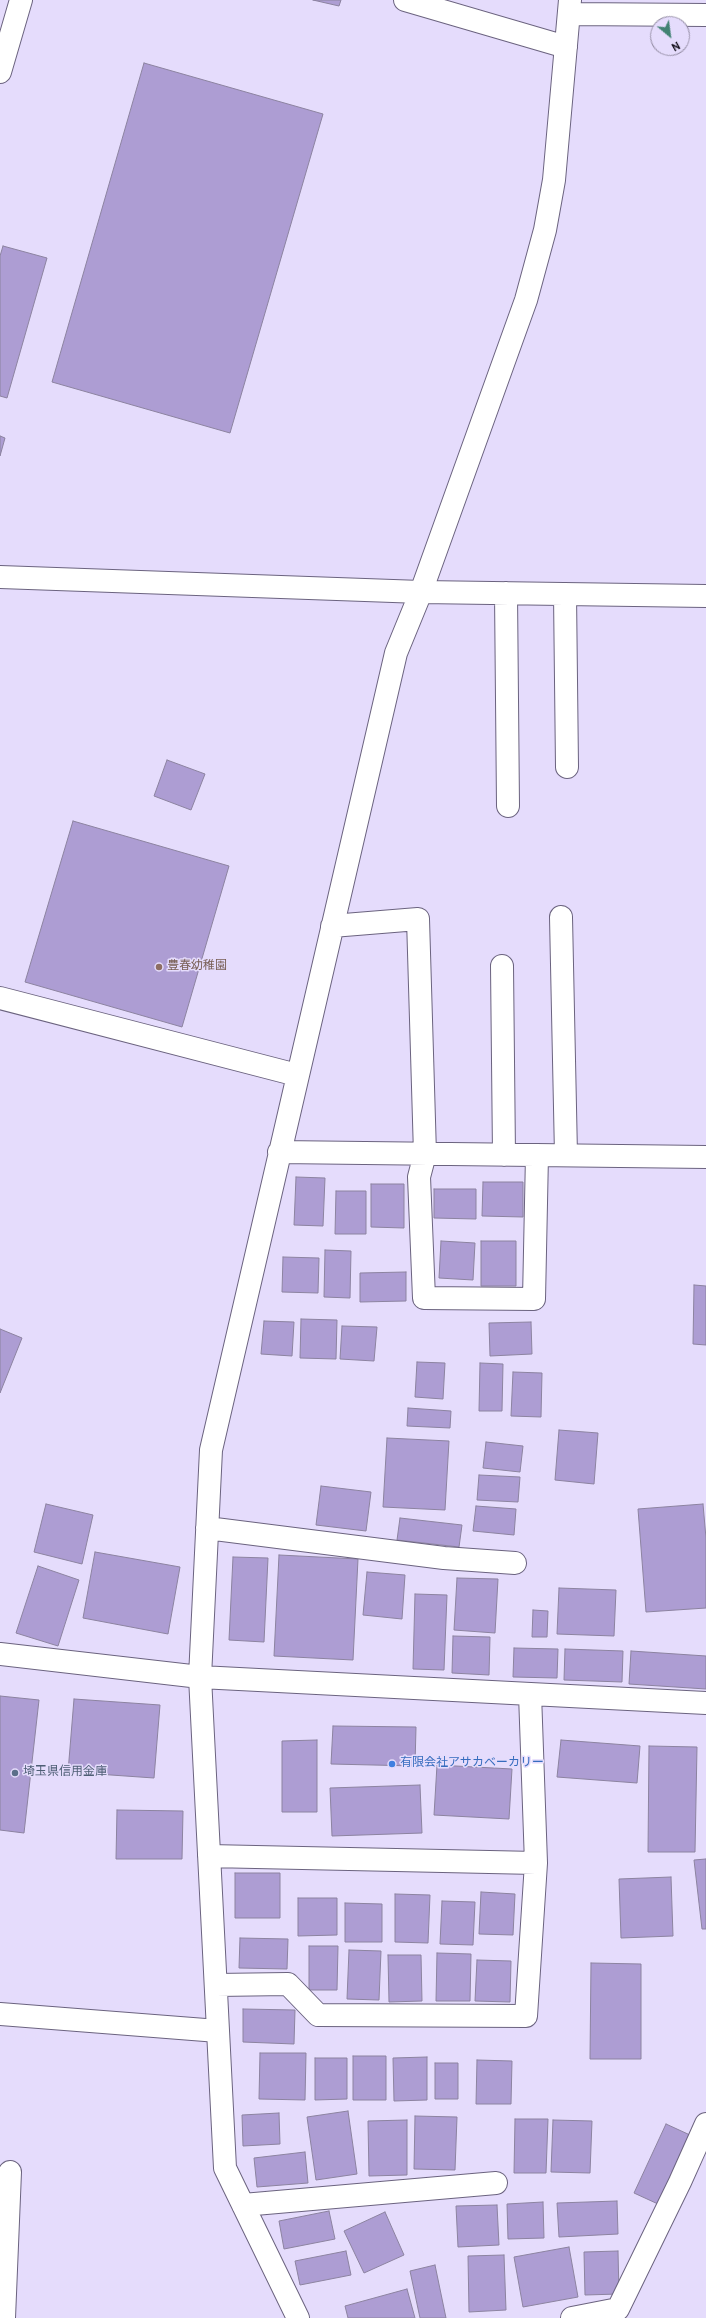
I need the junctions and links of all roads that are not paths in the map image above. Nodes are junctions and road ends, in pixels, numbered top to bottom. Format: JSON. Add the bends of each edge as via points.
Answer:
{"nodes":[{"id":1,"x":21,"y":0,"type":"edge"},
{"id":2,"x":405,"y":0,"type":"edge"},
{"id":3,"x":570,"y":7,"type":"edge"},
{"id":4,"x":706,"y":15,"type":"edge"},
{"id":5,"x":566,"y":47,"type":"junction"},
{"id":6,"x":0,"y":72,"type":"edge"},
{"id":7,"x":0,"y":577,"type":"edge"},
{"id":8,"x":421,"y":592,"type":"junction"},
{"id":9,"x":506,"y":593,"type":"junction"},
{"id":10,"x":565,"y":594,"type":"junction"},
{"id":11,"x":706,"y":596,"type":"edge"},
{"id":12,"x":567,"y":767,"type":"dead end"},
{"id":13,"x":508,"y":806,"type":"dead end"},
{"id":14,"x":561,"y":917,"type":"dead end"},
{"id":15,"x":332,"y":926,"type":"junction"},
{"id":16,"x":502,"y":966,"type":"dead end"},
{"id":17,"x":0,"y":998,"type":"edge"},
{"id":18,"x":297,"y":1075,"type":"junction"},
{"id":19,"x":279,"y":1152,"type":"junction"},
{"id":20,"x":424,"y":1154,"type":"junction"},
{"id":21,"x":504,"y":1155,"type":"junction"},
{"id":22,"x":537,"y":1155,"type":"junction"},
{"id":23,"x":566,"y":1155,"type":"junction"},
{"id":24,"x":706,"y":1157,"type":"edge"},
{"id":25,"x":207,"y":1528,"type":"junction"},
{"id":26,"x":515,"y":1563,"type":"dead end"},
{"id":27,"x":0,"y":1654,"type":"edge"},
{"id":28,"x":200,"y":1677,"type":"junction"},
{"id":29,"x":530,"y":1694,"type":"junction"},
{"id":30,"x":706,"y":1703,"type":"edge"},
{"id":31,"x":209,"y":1856,"type":"junction"},
{"id":32,"x":536,"y":1863,"type":"junction"},
{"id":33,"x":216,"y":1985,"type":"junction"},
{"id":34,"x":0,"y":2014,"type":"edge"},
{"id":35,"x":218,"y":2031,"type":"junction"},
{"id":36,"x":706,"y":2124,"type":"edge"},
{"id":37,"x":10,"y":2172,"type":"dead end"},
{"id":38,"x":496,"y":2183,"type":"dead end"},
{"id":39,"x":242,"y":2205,"type":"junction"},
{"id":40,"x":4,"y":2318,"type":"edge"},
{"id":41,"x":298,"y":2318,"type":"edge"},
{"id":42,"x":572,"y":2318,"type":"edge"}],
"edges":[{"from":1,"to":6,"type":"street"},
{"from":2,"to":5,"type":"street"},
{"from":3,"to":4,"type":"street"},
{"from":3,"to":5,"type":"street"},
{"from":5,"to":8,"type":"street","via":[[554,180],[545,230],[526,300]]},
{"from":7,"to":8,"type":"street"},
{"from":8,"to":9,"type":"street"},
{"from":8,"to":15,"type":"street","via":[[396,653]]},
{"from":9,"to":10,"type":"street"},
{"from":9,"to":13,"type":"street"},
{"from":10,"to":11,"type":"street"},
{"from":10,"to":12,"type":"street"},
{"from":14,"to":23,"type":"street"},
{"from":15,"to":18,"type":"street"},
{"from":15,"to":20,"type":"street","via":[[418,919]]},
{"from":16,"to":21,"type":"street"},
{"from":17,"to":18,"type":"street"},
{"from":18,"to":19,"type":"street"},
{"from":19,"to":20,"type":"street"},
{"from":19,"to":25,"type":"street","via":[[211,1450]]},
{"from":20,"to":21,"type":"street"},
{"from":20,"to":22,"type":"street","via":[[419,1177],[424,1298],[534,1299]]},
{"from":21,"to":22,"type":"street"},
{"from":22,"to":23,"type":"street"},
{"from":23,"to":24,"type":"street"},
{"from":25,"to":26,"type":"street","via":[[444,1558]]},
{"from":25,"to":28,"type":"street"},
{"from":27,"to":28,"type":"street"},
{"from":28,"to":29,"type":"street"},
{"from":28,"to":31,"type":"street"},
{"from":29,"to":30,"type":"street"},
{"from":29,"to":32,"type":"street"},
{"from":31,"to":32,"type":"street"},
{"from":31,"to":33,"type":"street"},
{"from":32,"to":33,"type":"street","via":[[526,2016],[318,2016],[288,1984]]},
{"from":33,"to":35,"type":"street"},
{"from":34,"to":35,"type":"street"},
{"from":35,"to":39,"type":"street","via":[[225,2168]]},
{"from":36,"to":42,"type":"street","via":[[618,2308]]},
{"from":37,"to":40,"type":"street"},
{"from":38,"to":39,"type":"street"},
{"from":39,"to":41,"type":"street"}]}
